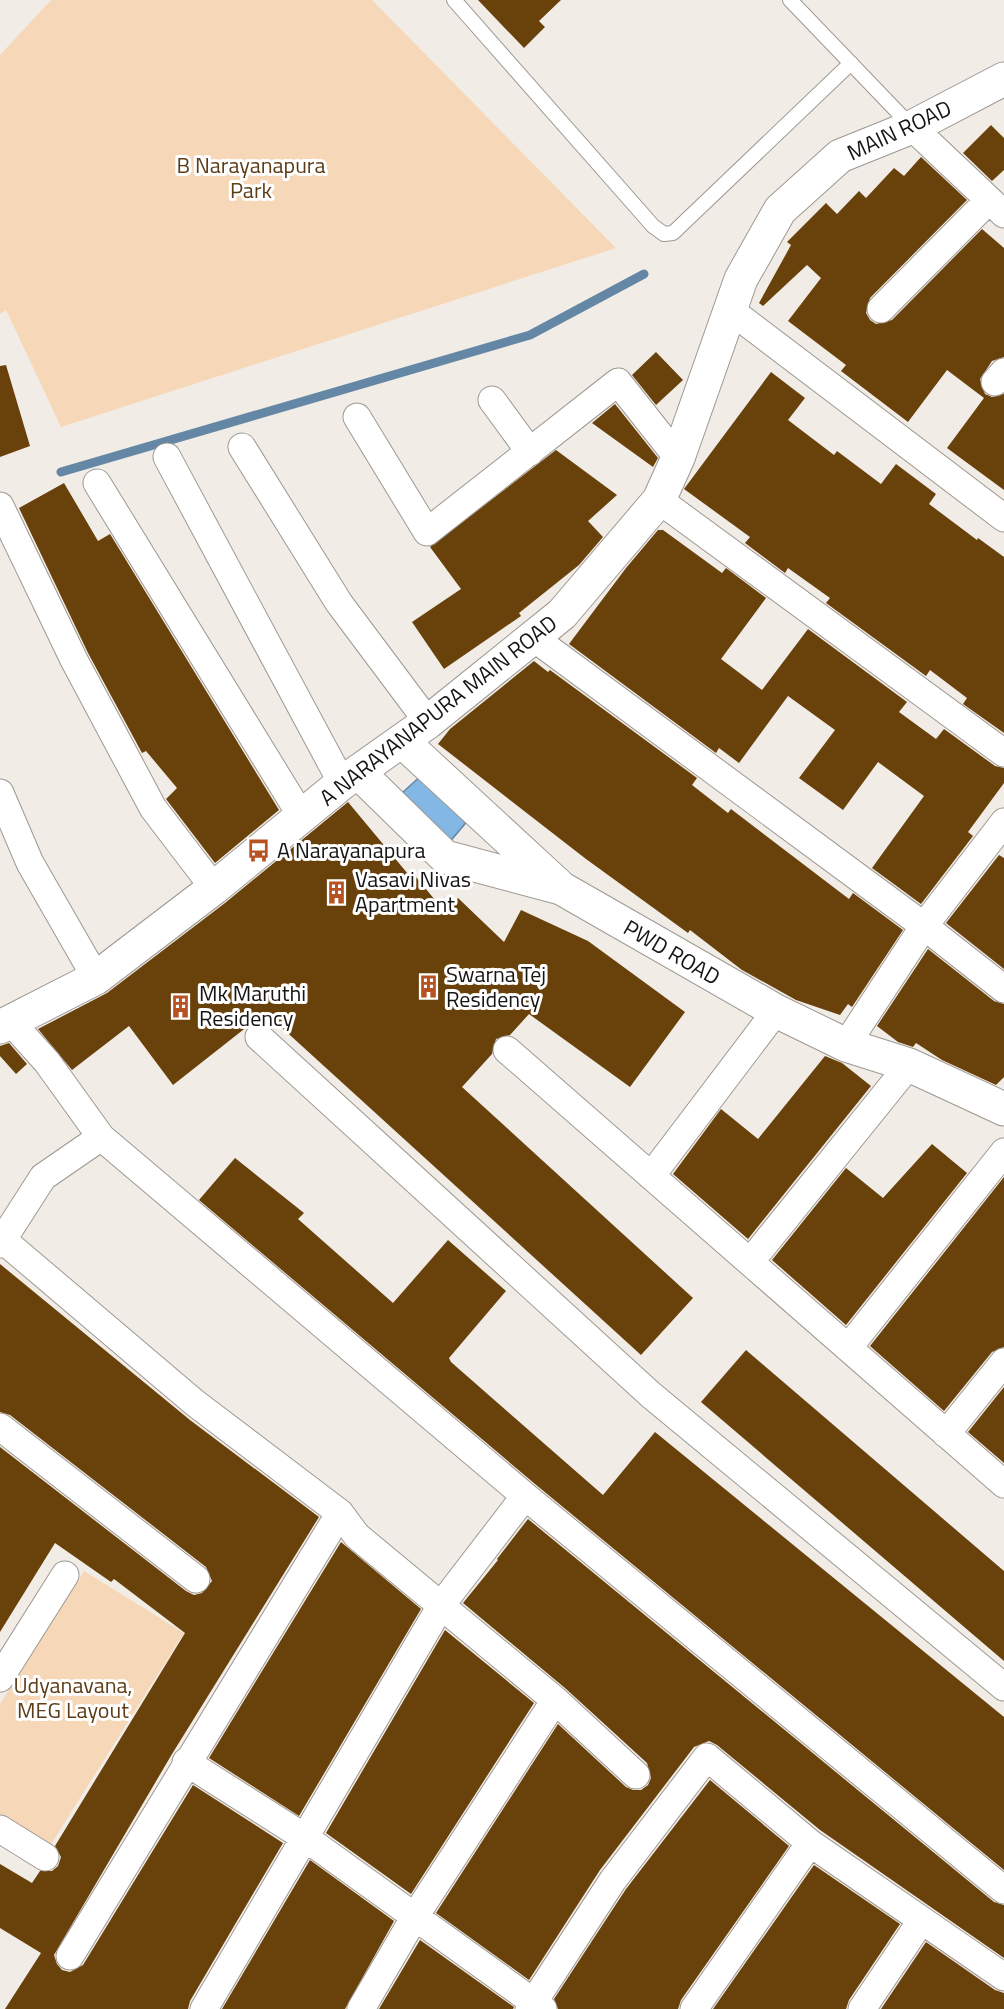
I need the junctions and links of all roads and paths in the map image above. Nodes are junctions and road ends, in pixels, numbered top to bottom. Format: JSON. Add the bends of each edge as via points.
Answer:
{"nodes":[{"id":1,"x":454,"y":0,"type":"edge"},
{"id":2,"x":790,"y":0,"type":"edge"},
{"id":3,"x":851,"y":63,"type":"junction"},
{"id":4,"x":1004,"y":79,"type":"edge"},
{"id":5,"x":912,"y":127,"type":"junction"},
{"id":6,"x":996,"y":207,"type":"edge"},
{"id":7,"x":741,"y":279,"type":"joint"},
{"id":8,"x":881,"y":309,"type":"dead end"},
{"id":9,"x":730,"y":310,"type":"junction"},
{"id":10,"x":492,"y":400,"type":"dead end"},
{"id":11,"x":357,"y":417,"type":"dead end"},
{"id":12,"x":242,"y":447,"type":"dead end"},
{"id":13,"x":530,"y":452,"type":"junction"},
{"id":14,"x":167,"y":457,"type":"dead end"},
{"id":15,"x":678,"y":458,"type":"junction"},
{"id":16,"x":97,"y":483,"type":"dead end"},
{"id":17,"x":659,"y":500,"type":"junction"},
{"id":18,"x":0,"y":506,"type":"edge"},
{"id":19,"x":1004,"y":518,"type":"edge"},
{"id":20,"x":534,"y":638,"type":"junction"},
{"id":21,"x":428,"y":722,"type":"junction"},
{"id":22,"x":403,"y":742,"type":"junction"},
{"id":23,"x":1004,"y":753,"type":"edge"},
{"id":24,"x":351,"y":778,"type":"junction"},
{"id":25,"x":0,"y":793,"type":"edge"},
{"id":26,"x":302,"y":817,"type":"junction"},
{"id":27,"x":1004,"y":822,"type":"edge"},
{"id":28,"x":214,"y":888,"type":"junction"},
{"id":29,"x":561,"y":888,"type":"junction"},
{"id":30,"x":924,"y":926,"type":"junction"},
{"id":31,"x":96,"y":978,"type":"junction"},
{"id":32,"x":1004,"y":989,"type":"edge"},
{"id":33,"x":777,"y":1011,"type":"junction"},
{"id":34,"x":5,"y":1024,"type":"edge"},
{"id":35,"x":259,"y":1037,"type":"dead end"},
{"id":36,"x":846,"y":1045,"type":"junction"},
{"id":37,"x":507,"y":1050,"type":"dead end"},
{"id":38,"x":909,"y":1065,"type":"junction"},
{"id":39,"x":1003,"y":1107,"type":"edge"},
{"id":40,"x":101,"y":1137,"type":"junction"},
{"id":41,"x":1004,"y":1152,"type":"edge"},
{"id":42,"x":651,"y":1176,"type":"junction"},
{"id":43,"x":1,"y":1242,"type":"edge"},
{"id":44,"x":750,"y":1262,"type":"junction"},
{"id":45,"x":848,"y":1348,"type":"junction"},
{"id":46,"x":1004,"y":1362,"type":"edge"},
{"id":47,"x":0,"y":1427,"type":"edge"},
{"id":48,"x":946,"y":1434,"type":"junction"},
{"id":49,"x":1004,"y":1484,"type":"edge"},
{"id":50,"x":525,"y":1496,"type":"junction"},
{"id":51,"x":340,"y":1513,"type":"junction"},
{"id":52,"x":65,"y":1575,"type":"dead end"},
{"id":53,"x":196,"y":1579,"type":"dead end"},
{"id":54,"x":442,"y":1604,"type":"junction"},
{"id":55,"x":0,"y":1678,"type":"edge"},
{"id":56,"x":1004,"y":1687,"type":"edge"},
{"id":57,"x":555,"y":1700,"type":"junction"},
{"id":58,"x":186,"y":1762,"type":"junction"},
{"id":59,"x":636,"y":1775,"type":"dead end"},
{"id":60,"x":0,"y":1829,"type":"edge"},
{"id":61,"x":307,"y":1839,"type":"junction"},
{"id":62,"x":810,"y":1843,"type":"junction"},
{"id":63,"x":45,"y":1857,"type":"dead end"},
{"id":64,"x":1004,"y":1890,"type":"edge"},
{"id":65,"x":414,"y":1918,"type":"junction"},
{"id":66,"x":921,"y":1921,"type":"junction"},
{"id":67,"x":70,"y":1956,"type":"dead end"},
{"id":68,"x":1004,"y":1977,"type":"edge"},
{"id":69,"x":535,"y":2007,"type":"edge"},
{"id":70,"x":204,"y":2009,"type":"edge"},
{"id":71,"x":361,"y":2009,"type":"edge"},
{"id":72,"x":694,"y":2009,"type":"edge"},
{"id":73,"x":862,"y":2009,"type":"edge"}],
"edges":[{"from":1,"to":3,"type":"lane","via":[[664,234],[673,233]]},
{"from":2,"to":3,"type":"lane"},
{"from":3,"to":5,"type":"lane"},
{"from":4,"to":5,"type":"street","name":"MAIN ROAD"},
{"from":5,"to":6,"type":"street"},
{"from":5,"to":7,"type":"street","name":"MAIN ROAD","via":[[840,156],[780,210]]},
{"from":6,"to":8,"type":"street"},
{"from":7,"to":9,"type":"street","name":"A NARAYANAPURA MAIN ROAD"},
{"from":9,"to":15,"type":"street","name":"A NARAYANAPURA MAIN ROAD"},
{"from":9,"to":19,"type":"street"},
{"from":10,"to":13,"type":"street"},
{"from":11,"to":13,"type":"street","via":[[427,532]]},
{"from":12,"to":21,"type":"street","via":[[339,603]]},
{"from":13,"to":15,"type":"street","via":[[618,382]]},
{"from":14,"to":24,"type":"street"},
{"from":15,"to":17,"type":"street","name":"A NARAYANAPURA MAIN ROAD"},
{"from":16,"to":26,"type":"street"},
{"from":17,"to":20,"type":"street","name":"A NARAYANAPURA MAIN ROAD","via":[[562,614]]},
{"from":17,"to":23,"type":"street"},
{"from":18,"to":28,"type":"street","via":[[74,660],[153,808]]},
{"from":20,"to":21,"type":"street","name":"A NARAYANAPURA MAIN ROAD"},
{"from":20,"to":30,"type":"street"},
{"from":21,"to":22,"type":"street","name":"A NARAYANAPURA MAIN ROAD"},
{"from":22,"to":24,"type":"street","name":"A NARAYANAPURA MAIN ROAD"},
{"from":22,"to":29,"type":"street"},
{"from":24,"to":26,"type":"street","name":"A NARAYANAPURA MAIN ROAD"},
{"from":24,"to":29,"type":"street","name":"PWD ROAD","via":[[446,857]]},
{"from":25,"to":31,"type":"street","via":[[30,863]]},
{"from":26,"to":28,"type":"street","name":"A NARAYANAPURA MAIN ROAD"},
{"from":27,"to":30,"type":"street"},
{"from":28,"to":31,"type":"street","name":"A NARAYANAPURA MAIN ROAD"},
{"from":29,"to":33,"type":"street","name":"PWD ROAD"},
{"from":30,"to":32,"type":"street"},
{"from":30,"to":36,"type":"street"},
{"from":31,"to":34,"type":"street","name":"A NARAYANAPURA MAIN ROAD"},
{"from":33,"to":36,"type":"street","name":"PWD ROAD"},
{"from":33,"to":42,"type":"street"},
{"from":34,"to":40,"type":"street","via":[[47,1062]]},
{"from":35,"to":56,"type":"street","via":[[651,1395]]},
{"from":36,"to":38,"type":"street","name":"PWD ROAD"},
{"from":37,"to":42,"type":"street"},
{"from":38,"to":39,"type":"street","name":"PWD ROAD"},
{"from":38,"to":44,"type":"street"},
{"from":40,"to":43,"type":"street","via":[[44,1177]]},
{"from":40,"to":50,"type":"street"},
{"from":41,"to":45,"type":"street"},
{"from":42,"to":44,"type":"street"},
{"from":43,"to":51,"type":"street","via":[[195,1403]]},
{"from":44,"to":45,"type":"street"},
{"from":45,"to":48,"type":"street"},
{"from":46,"to":48,"type":"street"},
{"from":47,"to":53,"type":"street"},
{"from":48,"to":49,"type":"street"},
{"from":50,"to":54,"type":"street"},
{"from":50,"to":64,"type":"street"},
{"from":51,"to":54,"type":"street","via":[[357,1536]]},
{"from":51,"to":58,"type":"street"},
{"from":52,"to":55,"type":"street"},
{"from":54,"to":57,"type":"street"},
{"from":54,"to":61,"type":"street"},
{"from":57,"to":59,"type":"street"},
{"from":57,"to":65,"type":"street"},
{"from":58,"to":61,"type":"street"},
{"from":58,"to":67,"type":"street"},
{"from":60,"to":63,"type":"street"},
{"from":61,"to":65,"type":"street"},
{"from":61,"to":70,"type":"street"},
{"from":62,"to":66,"type":"street"},
{"from":62,"to":69,"type":"street","via":[[707,1757],[613,1880]]},
{"from":62,"to":72,"type":"street"},
{"from":65,"to":69,"type":"street"},
{"from":65,"to":71,"type":"street"},
{"from":66,"to":68,"type":"street"},
{"from":66,"to":73,"type":"street"}]}
